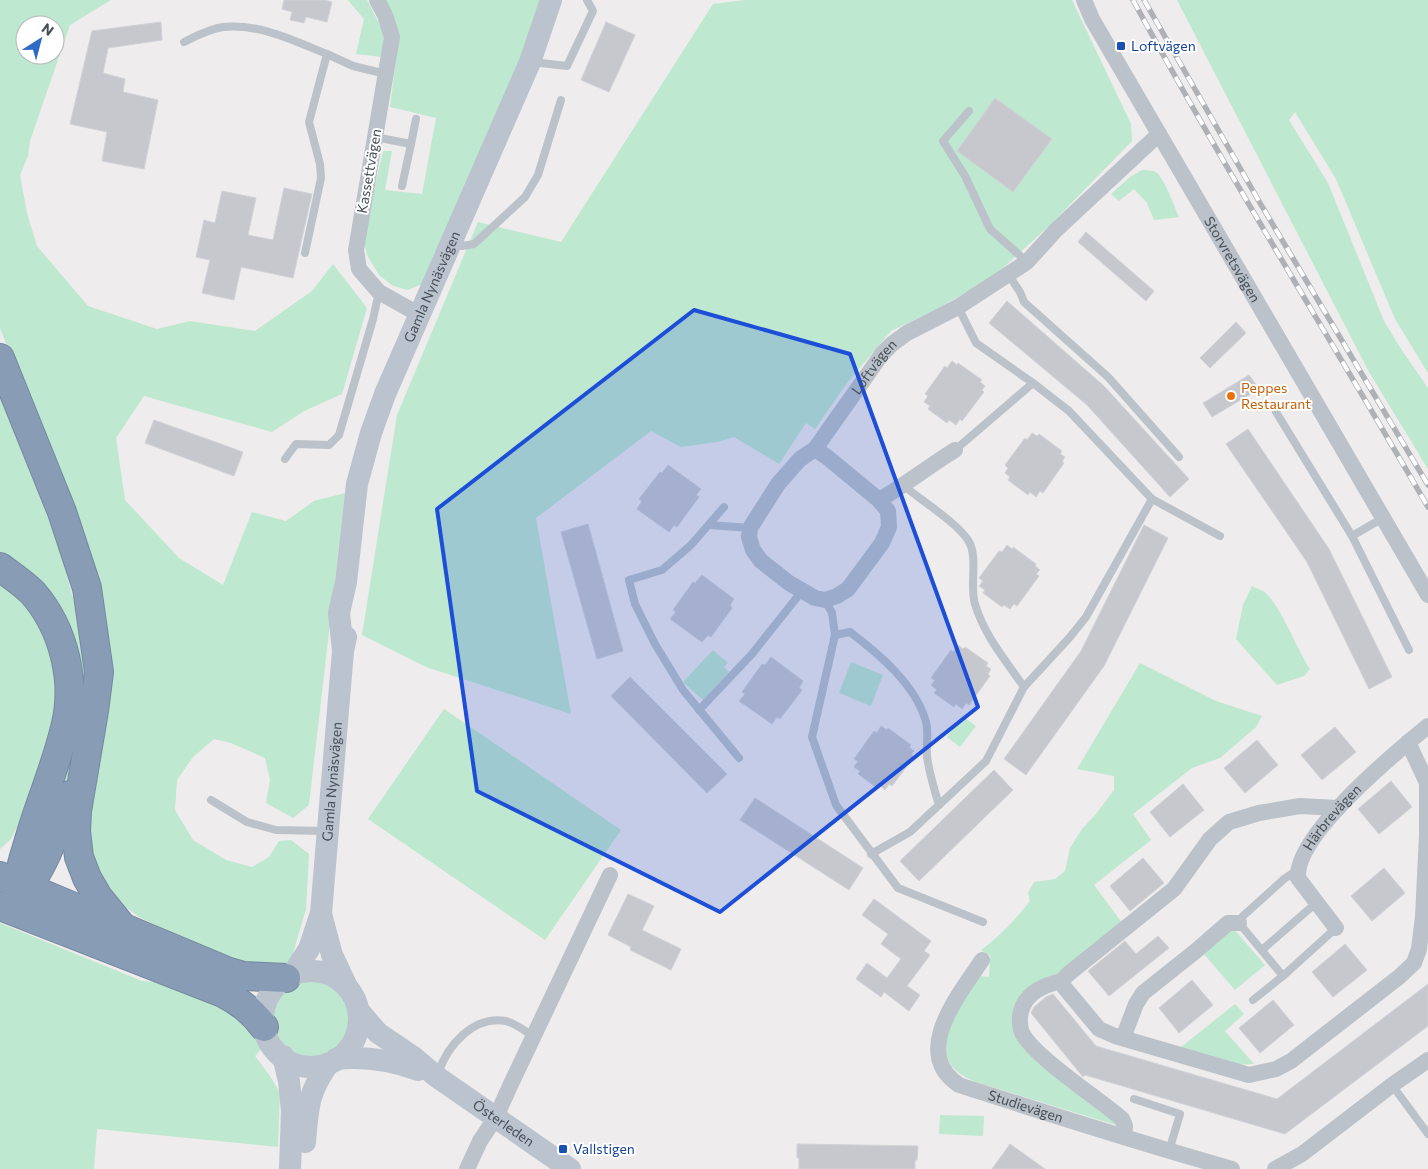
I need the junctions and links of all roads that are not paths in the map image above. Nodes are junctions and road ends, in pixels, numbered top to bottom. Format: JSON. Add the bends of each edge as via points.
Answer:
{"nodes":[{"id":1,"x":377,"y":0,"type":"edge"},
{"id":2,"x":550,"y":0,"type":"edge"},
{"id":3,"x":587,"y":0,"type":"edge"},
{"id":4,"x":1084,"y":0,"type":"edge"},
{"id":5,"x":184,"y":42,"type":"dead end"},
{"id":6,"x":327,"y":54,"type":"junction"},
{"id":7,"x":530,"y":62,"type":"junction"},
{"id":8,"x":386,"y":74,"type":"junction"},
{"id":9,"x":561,"y":100,"type":"dead end"},
{"id":10,"x":969,"y":111,"type":"dead end"},
{"id":11,"x":416,"y":118,"type":"dead end"},
{"id":12,"x":1159,"y":134,"type":"junction"},
{"id":13,"x":375,"y":137,"type":"junction"},
{"id":14,"x":411,"y":144,"type":"junction"},
{"id":15,"x":402,"y":186,"type":"dead end"},
{"id":16,"x":452,"y":242,"type":"junction"},
{"id":17,"x":305,"y":253,"type":"dead end"},
{"id":18,"x":1027,"y":262,"type":"junction"},
{"id":19,"x":1008,"y":274,"type":"junction"},
{"id":20,"x":379,"y":292,"type":"junction"},
{"id":21,"x":958,"y":307,"type":"junction"},
{"id":22,"x":420,"y":314,"type":"junction"},
{"id":23,"x":0,"y":358,"type":"edge"},
{"id":24,"x":1033,"y":383,"type":"junction"},
{"id":25,"x":1276,"y":412,"type":"dead end"},
{"id":26,"x":814,"y":449,"type":"junction"},
{"id":27,"x":955,"y":450,"type":"joint"},
{"id":28,"x":1179,"y":457,"type":"dead end"},
{"id":29,"x":285,"y":458,"type":"dead end"},
{"id":30,"x":904,"y":486,"type":"junction"},
{"id":31,"x":1152,"y":499,"type":"junction"},
{"id":32,"x":879,"y":500,"type":"junction"},
{"id":33,"x":724,"y":507,"type":"dead end"},
{"id":34,"x":1383,"y":518,"type":"junction"},
{"id":35,"x":709,"y":525,"type":"junction"},
{"id":36,"x":750,"y":528,"type":"junction"},
{"id":37,"x":1220,"y":536,"type":"dead end"},
{"id":38,"x":1352,"y":536,"type":"junction"},
{"id":39,"x":0,"y":567,"type":"edge"},
{"id":40,"x":802,"y":591,"type":"junction"},
{"id":41,"x":1428,"y":595,"type":"edge"},
{"id":42,"x":826,"y":600,"type":"junction"},
{"id":43,"x":835,"y":636,"type":"junction"},
{"id":44,"x":1410,"y":650,"type":"dead end"},
{"id":45,"x":1024,"y":687,"type":"junction"},
{"id":46,"x":699,"y":710,"type":"junction"},
{"id":47,"x":1428,"y":726,"type":"edge"},
{"id":48,"x":89,"y":739,"type":"junction"},
{"id":49,"x":1408,"y":742,"type":"junction"},
{"id":50,"x":740,"y":758,"type":"dead end"},
{"id":51,"x":211,"y":800,"type":"dead end"},
{"id":52,"x":939,"y":805,"type":"junction"},
{"id":53,"x":1338,"y":808,"type":"junction"},
{"id":54,"x":36,"y":816,"type":"junction"},
{"id":55,"x":327,"y":831,"type":"junction"},
{"id":56,"x":871,"y":854,"type":"junction"},
{"id":57,"x":0,"y":860,"type":"edge"},
{"id":58,"x":1297,"y":870,"type":"junction"},
{"id":59,"x":0,"y":876,"type":"edge"},
{"id":60,"x":610,"y":876,"type":"dead end"},
{"id":61,"x":24,"y":887,"type":"junction"},
{"id":62,"x":1316,"y":903,"type":"junction"},
{"id":63,"x":7,"y":909,"type":"edge"},
{"id":64,"x":321,"y":913,"type":"junction"},
{"id":65,"x":982,"y":922,"type":"dead end"},
{"id":66,"x":1239,"y":923,"type":"junction"},
{"id":67,"x":1336,"y":928,"type":"joint"},
{"id":68,"x":124,"y":929,"type":"junction"},
{"id":69,"x":1262,"y":950,"type":"junction"},
{"id":70,"x":982,"y":960,"type":"dead end"},
{"id":71,"x":1283,"y":976,"type":"junction"},
{"id":72,"x":289,"y":977,"type":"junction"},
{"id":73,"x":1062,"y":981,"type":"junction"},
{"id":74,"x":348,"y":988,"type":"junction"},
{"id":75,"x":1254,"y":1000,"type":"dead end"},
{"id":76,"x":358,"y":1010,"type":"junction"},
{"id":77,"x":264,"y":1026,"type":"junction"},
{"id":78,"x":534,"y":1036,"type":"junction"},
{"id":79,"x":1123,"y":1038,"type":"junction"},
{"id":80,"x":282,"y":1056,"type":"junction"},
{"id":81,"x":1428,"y":1060,"type":"edge"},
{"id":82,"x":332,"y":1061,"type":"junction"},
{"id":83,"x":437,"y":1077,"type":"junction"},
{"id":84,"x":1392,"y":1085,"type":"junction"},
{"id":85,"x":1134,"y":1099,"type":"dead end"},
{"id":86,"x":496,"y":1117,"type":"junction"},
{"id":87,"x":1428,"y":1134,"type":"edge"},
{"id":88,"x":1124,"y":1137,"type":"junction"},
{"id":89,"x":1168,"y":1151,"type":"junction"},
{"id":90,"x":290,"y":1169,"type":"edge"},
{"id":91,"x":303,"y":1169,"type":"edge"},
{"id":92,"x":467,"y":1169,"type":"edge"},
{"id":93,"x":570,"y":1169,"type":"edge"},
{"id":94,"x":1232,"y":1169,"type":"edge"},
{"id":95,"x":1276,"y":1169,"type":"edge"}],
"edges":[{"from":1,"to":8,"type":"street","name":"Kassettvägen","via":[[392,37]]},
{"from":2,"to":7,"type":"street","name":"Gamla Nynäsvägen"},
{"from":3,"to":7,"type":"lane","via":[[593,10],[567,66]]},
{"from":4,"to":12,"type":"street","name":"Storvretsvägen"},
{"from":5,"to":6,"type":"lane","via":[[203,32],[251,28],[288,38]]},
{"from":6,"to":8,"type":"lane","via":[[353,66]]},
{"from":6,"to":17,"type":"lane","via":[[309,122],[321,178]]},
{"from":7,"to":16,"type":"street","name":"Gamla Nynäsvägen"},
{"from":8,"to":13,"type":"street","name":"Kassettvägen"},
{"from":9,"to":16,"type":"lane","via":[[538,175],[526,197],[474,244],[462,246]]},
{"from":10,"to":18,"type":"lane","via":[[943,141],[965,176],[990,229]]},
{"from":11,"to":14,"type":"lane"},
{"from":12,"to":18,"type":"street","name":"Loftvägen","via":[[1056,230]]},
{"from":12,"to":34,"type":"street","name":"Storvretsvägen"},
{"from":13,"to":14,"type":"lane"},
{"from":13,"to":20,"type":"street","name":"Kassettvägen","via":[[356,250],[359,269]]},
{"from":14,"to":15,"type":"lane"},
{"from":16,"to":22,"type":"street","name":"Gamla Nynäsvägen"},
{"from":18,"to":19,"type":"street","name":"Loftvägen"},
{"from":19,"to":21,"type":"street","name":"Loftvägen"},
{"from":19,"to":28,"type":"lane","via":[[1024,302],[1108,377]]},
{"from":20,"to":22,"type":"street","name":"Kassettvägen"},
{"from":20,"to":29,"type":"lane","via":[[339,435],[329,445],[296,444]]},
{"from":21,"to":24,"type":"lane","via":[[976,343]]},
{"from":21,"to":26,"type":"street","name":"Loftvägen","via":[[892,344]]},
{"from":22,"to":55,"type":"street","name":"Gamla Nynäsvägen","via":[[385,394],[357,484],[346,582],[351,615],[343,651]]},
{"from":23,"to":48,"type":"highway","via":[[62,512],[87,588],[99,672]]},
{"from":24,"to":27,"type":"lane"},
{"from":24,"to":31,"type":"lane","via":[[1069,411]]},
{"from":25,"to":38,"type":"lane"},
{"from":26,"to":32,"type":"street"},
{"from":26,"to":36,"type":"street","name":"Loftvägen","via":[[800,459],[778,484]]},
{"from":27,"to":30,"type":"street"},
{"from":30,"to":32,"type":"street"},
{"from":30,"to":45,"type":"lane","via":[[961,530],[969,542],[976,606],[994,643]]},
{"from":31,"to":37,"type":"lane"},
{"from":31,"to":45,"type":"lane","via":[[1086,617]]},
{"from":32,"to":42,"type":"street","via":[[889,517],[889,527],[882,543],[848,589]]},
{"from":33,"to":35,"type":"lane"},
{"from":34,"to":38,"type":"lane"},
{"from":34,"to":41,"type":"street","name":"Storvretsvägen"},
{"from":35,"to":36,"type":"lane"},
{"from":35,"to":46,"type":"lane","via":[[662,570],[629,580],[635,604],[655,644]]},
{"from":36,"to":40,"type":"street","via":[[753,550],[761,560]]},
{"from":38,"to":44,"type":"lane"},
{"from":39,"to":54,"type":"highway","via":[[32,592],[46,610],[65,654],[70,690],[66,727]]},
{"from":40,"to":42,"type":"street"},
{"from":40,"to":46,"type":"lane","via":[[752,654]]},
{"from":42,"to":43,"type":"lane","via":[[832,613]]},
{"from":43,"to":52,"type":"lane","via":[[850,632],[880,655],[918,703],[926,723],[928,756]]},
{"from":43,"to":56,"type":"lane","via":[[812,737],[836,805]]},
{"from":45,"to":52,"type":"lane","via":[[986,762]]},
{"from":46,"to":50,"type":"lane"},
{"from":47,"to":49,"type":"street","name":"Härbrevägen"},
{"from":48,"to":61,"type":"highway","via":[[60,822],[34,878]]},
{"from":48,"to":68,"type":"highway","via":[[77,811],[79,857],[98,897]]},
{"from":49,"to":53,"type":"street","name":"Härbrevägen"},
{"from":49,"to":79,"type":"street","via":[[1427,782],[1423,917],[1414,963],[1291,1061],[1276,1069],[1249,1075]]},
{"from":51,"to":55,"type":"lane","via":[[247,822],[276,830]]},
{"from":52,"to":56,"type":"lane","via":[[910,832]]},
{"from":53,"to":58,"type":"street","name":"Härbrevägen","via":[[1308,846]]},
{"from":53,"to":73,"type":"street","via":[[1300,806],[1229,822],[1210,839],[1174,889]]},
{"from":54,"to":57,"type":"highway","via":[[17,848]]},
{"from":54,"to":61,"type":"highway","via":[[20,874]]},
{"from":55,"to":64,"type":"street","name":"Gamla Nynäsvägen"},
{"from":56,"to":65,"type":"lane","via":[[898,888]]},
{"from":58,"to":62,"type":"street","via":[[1298,878]]},
{"from":58,"to":66,"type":"lane"},
{"from":59,"to":61,"type":"highway"},
{"from":60,"to":78,"type":"street"},
{"from":61,"to":63,"type":"highway"},
{"from":61,"to":68,"type":"highway"},
{"from":62,"to":67,"type":"street"},
{"from":62,"to":69,"type":"lane"},
{"from":63,"to":77,"type":"highway","via":[[223,993],[253,1012]]},
{"from":64,"to":72,"type":"street","name":"Gamla Nynäsvägen","via":[[309,949]]},
{"from":64,"to":74,"type":"street","name":"Gamla Nynäsvägen","via":[[332,955]]},
{"from":66,"to":69,"type":"lane"},
{"from":66,"to":79,"type":"street","via":[[1228,923],[1143,993]]},
{"from":67,"to":71,"type":"lane"},
{"from":68,"to":72,"type":"highway","via":[[229,972],[243,976]]},
{"from":69,"to":71,"type":"lane"},
{"from":70,"to":88,"type":"street","name":"Studievägen","via":[[946,1017],[938,1041],[938,1055],[944,1071],[959,1085]]},
{"from":71,"to":75,"type":"lane"},
{"from":72,"to":74,"type":"street","via":[[305,971],[319,972],[335,977]]},
{"from":72,"to":77,"type":"street","via":[[273,990],[268,999]]},
{"from":73,"to":79,"type":"street","via":[[1099,1029]]},
{"from":73,"to":88,"type":"street","via":[[1048,984],[1027,998],[1020,1012],[1021,1030],[1053,1066],[1122,1118]]},
{"from":74,"to":76,"type":"street"},
{"from":76,"to":82,"type":"street","via":[[353,1042]]},
{"from":76,"to":83,"type":"street","name":"Österleden","via":[[378,1034]]},
{"from":77,"to":80,"type":"street","via":[[272,1045]]},
{"from":78,"to":83,"type":"lane","via":[[508,1021],[489,1020],[473,1027],[455,1044],[443,1060]]},
{"from":78,"to":86,"type":"street"},
{"from":80,"to":82,"type":"street","via":[[304,1066]]},
{"from":80,"to":90,"type":"street","via":[[292,1111]]},
{"from":81,"to":84,"type":"street"},
{"from":82,"to":83,"type":"street","name":"Österleden","via":[[353,1058],[388,1061]]},
{"from":82,"to":91,"type":"street","via":[[319,1077],[311,1095]]},
{"from":83,"to":86,"type":"street","name":"Österleden"},
{"from":84,"to":87,"type":"lane"},
{"from":84,"to":95,"type":"street","via":[[1302,1154]]},
{"from":85,"to":89,"type":"lane","via":[[1180,1114]]},
{"from":86,"to":92,"type":"street"},
{"from":86,"to":93,"type":"street","name":"Österleden"},
{"from":88,"to":89,"type":"street","name":"Studievägen"},
{"from":89,"to":94,"type":"street","name":"Studievägen"}]}
